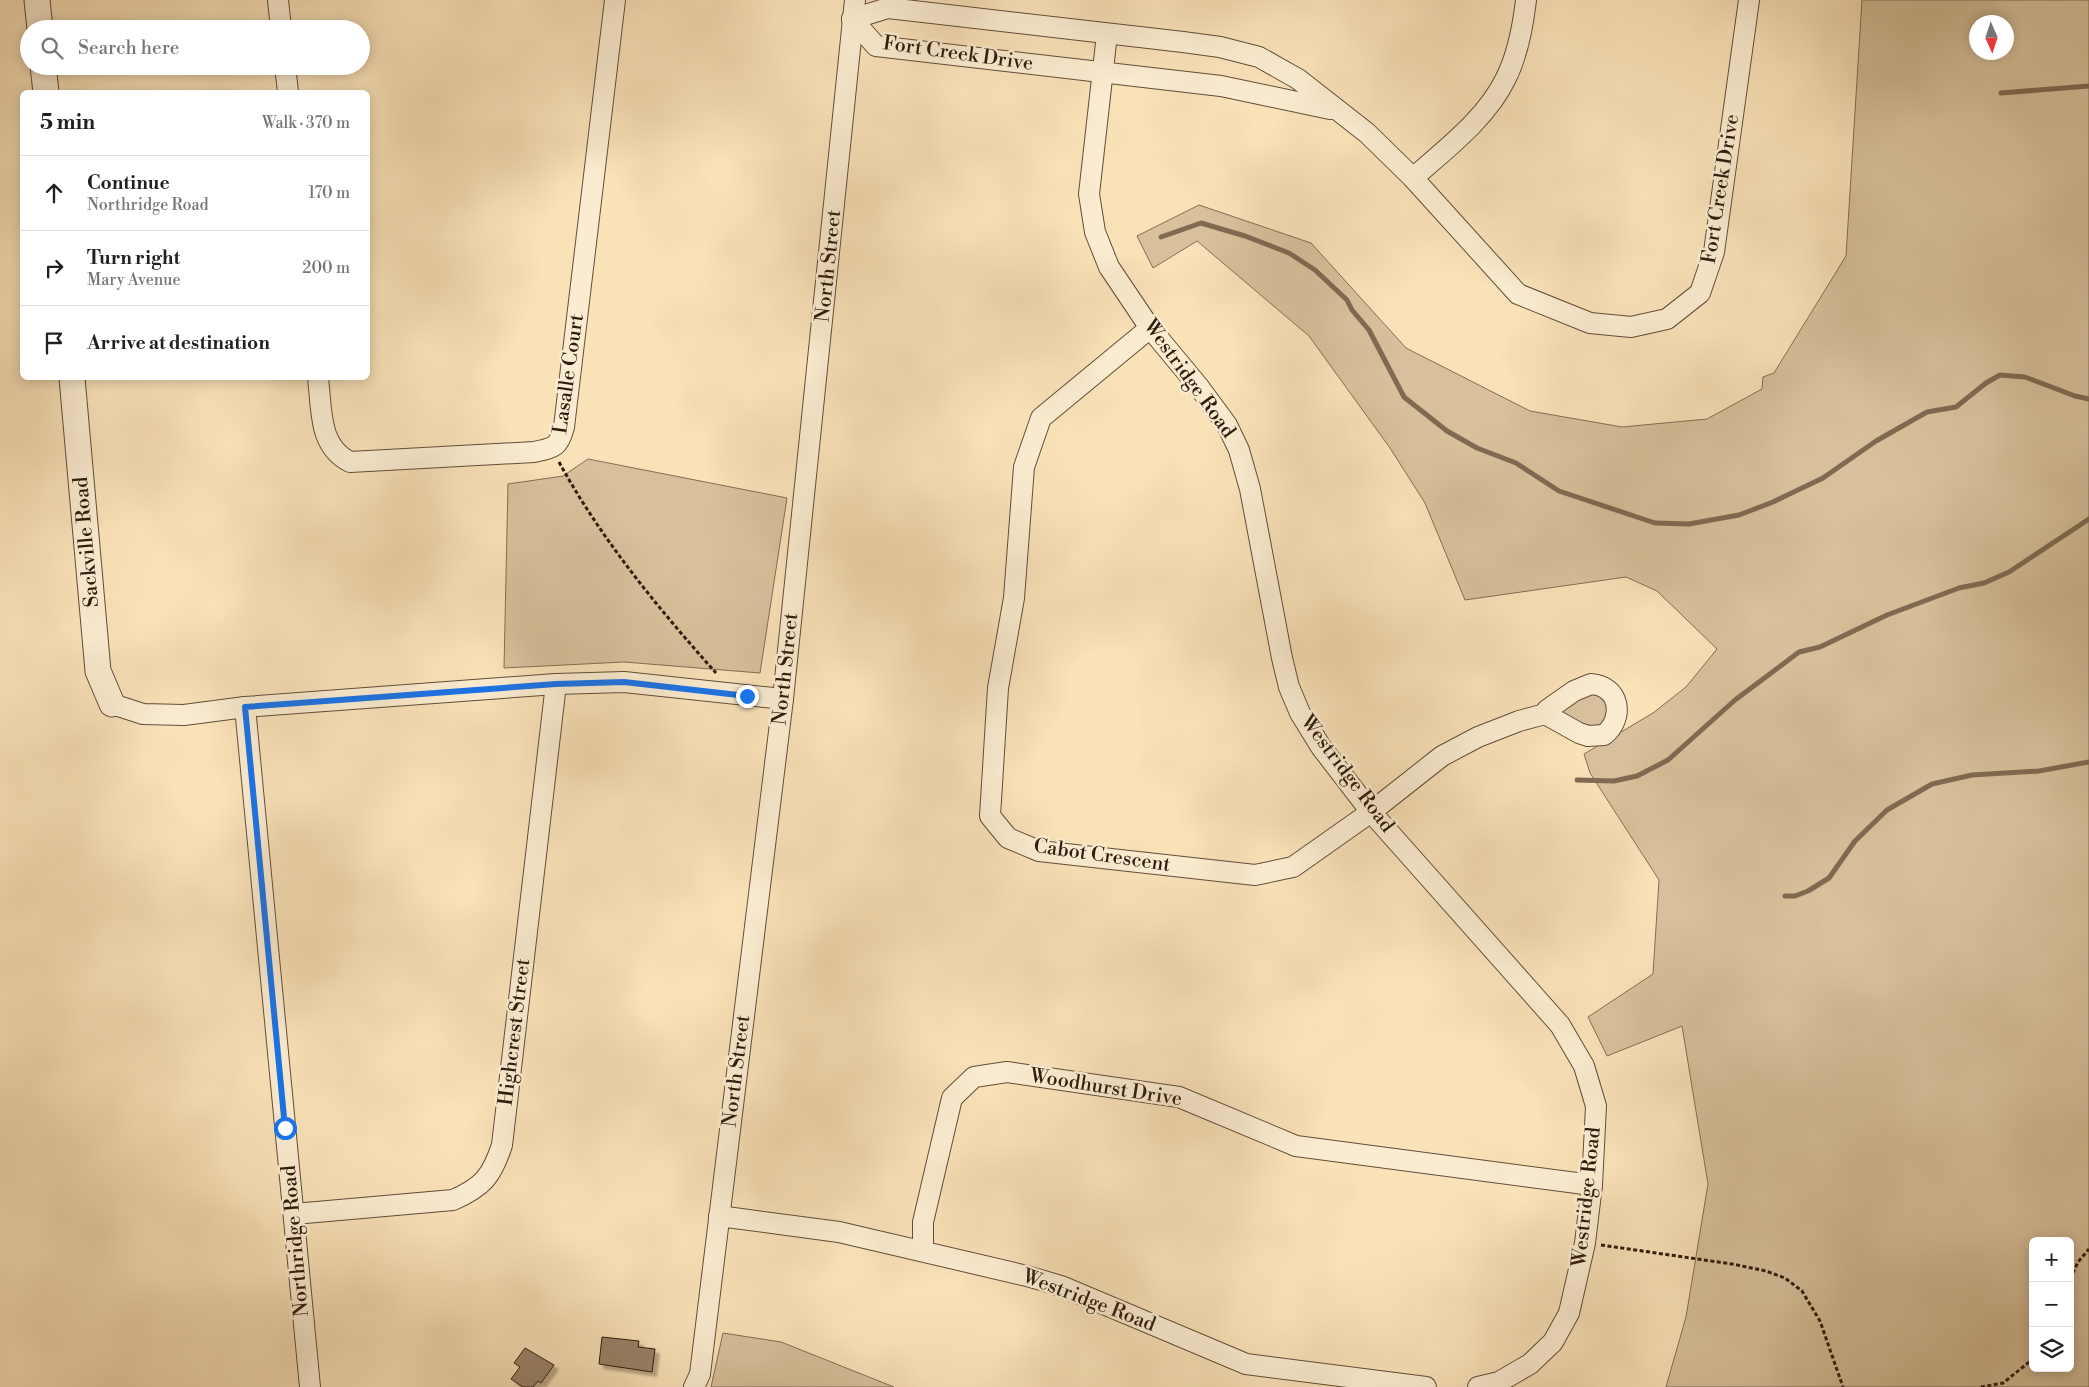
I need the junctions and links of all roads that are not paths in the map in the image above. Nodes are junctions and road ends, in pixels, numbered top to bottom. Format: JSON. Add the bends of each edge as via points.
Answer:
{"nodes":[{"id":1,"x":37,"y":0,"type":"edge"},
{"id":2,"x":278,"y":0,"type":"edge"},
{"id":3,"x":615,"y":0,"type":"edge"},
{"id":4,"x":1526,"y":0,"type":"edge"},
{"id":5,"x":1749,"y":0,"type":"edge"},
{"id":6,"x":854,"y":10,"type":"edge"},
{"id":7,"x":39,"y":20,"type":"edge"},
{"id":8,"x":280,"y":20,"type":"edge"},
{"id":9,"x":1107,"y":34,"type":"junction"},
{"id":10,"x":1103,"y":73,"type":"junction"},
{"id":11,"x":44,"y":75,"type":"edge"},
{"id":12,"x":286,"y":75,"type":"edge"},
{"id":13,"x":46,"y":90,"type":"edge"},
{"id":14,"x":288,"y":90,"type":"edge"},
{"id":15,"x":1337,"y":111,"type":"junction"},
{"id":16,"x":1413,"y":178,"type":"junction"},
{"id":17,"x":1150,"y":328,"type":"junction"},
{"id":18,"x":72,"y":380,"type":"edge"},
{"id":19,"x":318,"y":380,"type":"edge"},
{"id":20,"x":556,"y":684,"type":"junction"},
{"id":21,"x":783,"y":699,"type":"junction"},
{"id":22,"x":112,"y":704,"type":"joint"},
{"id":23,"x":245,"y":707,"type":"junction"},
{"id":24,"x":1544,"y":714,"type":"dead end"},
{"id":25,"x":1372,"y":812,"type":"junction"},
{"id":26,"x":1592,"y":1185,"type":"junction"},
{"id":27,"x":294,"y":1214,"type":"junction"},
{"id":28,"x":719,"y":1216,"type":"junction"},
{"id":29,"x":923,"y":1250,"type":"junction"},
{"id":30,"x":1329,"y":1381,"type":"edge"},
{"id":31,"x":310,"y":1387,"type":"edge"},
{"id":32,"x":694,"y":1387,"type":"edge"},
{"id":33,"x":1426,"y":1387,"type":"edge"},
{"id":34,"x":1478,"y":1387,"type":"edge"}],
"edges":[{"from":1,"to":7,"type":"street"},
{"from":2,"to":8,"type":"street"},
{"from":3,"to":19,"type":"street","name":"Lasalle Court","via":[[561,441],[551,449],[534,452],[350,462],[337,455],[329,444],[324,430]]},
{"from":4,"to":16,"type":"street","via":[[1522,30],[1506,78],[1482,114]]},
{"from":5,"to":16,"type":"street","name":"Fort Creek Drive","via":[[1714,252],[1700,293],[1667,319],[1631,327],[1590,323],[1518,294]]},
{"from":6,"to":9,"type":"street","name":"Fort Creek Drive","via":[[888,8]]},
{"from":6,"to":10,"type":"street","name":"Fort Creek Drive","via":[[876,46]]},
{"from":6,"to":21,"type":"street","name":"North Street"},
{"from":9,"to":10,"type":"street","name":"Westridge Road"},
{"from":9,"to":15,"type":"street","name":"Fort Creek Drive","via":[[1220,47],[1258,57],[1298,80]]},
{"from":10,"to":15,"type":"street","name":"Fort Creek Drive","via":[[1246,90]]},
{"from":10,"to":17,"type":"street","name":"Westridge Road","via":[[1089,194],[1095,232],[1109,267]]},
{"from":11,"to":13,"type":"street"},
{"from":12,"to":14,"type":"street"},
{"from":15,"to":16,"type":"street","name":"Fort Creek Drive","via":[[1367,133]]},
{"from":17,"to":25,"type":"street","name":"Westridge Road","via":[[1200,387],[1227,425],[1239,450],[1248,479],[1289,687],[1300,713],[1321,747]]},
{"from":17,"to":25,"type":"street","name":"Cabot Crescent","via":[[1041,418],[1024,467],[1014,598],[998,688],[990,816],[1008,838],[1039,851],[1255,875],[1293,867]]},
{"from":18,"to":22,"type":"street","name":"Sackville Road","via":[[98,671]]},
{"from":20,"to":21,"type":"street","via":[[624,682]]},
{"from":20,"to":23,"type":"street"},
{"from":20,"to":27,"type":"street","name":"Highcrest Street","via":[[502,1145],[496,1164],[486,1180],[453,1200]]},
{"from":21,"to":28,"type":"street","name":"North Street"},
{"from":22,"to":23,"type":"street","via":[[143,714],[184,716]]},
{"from":23,"to":27,"type":"street","name":"Northridge Road"},
{"from":24,"to":25,"type":"street","name":"Cabot Crescent","via":[[1478,737],[1442,756]]},
{"from":25,"to":26,"type":"street","name":"Westridge Road","via":[[1560,1025],[1573,1046],[1584,1066],[1596,1106]]},
{"from":26,"to":29,"type":"street","name":"Woodhurst Drive","via":[[1296,1146],[1180,1097],[1007,1072],[974,1078],[952,1098],[923,1222]]},
{"from":26,"to":34,"type":"street","name":"Westridge Road","via":[[1585,1243],[1570,1313],[1553,1342],[1530,1364],[1499,1382]]},
{"from":27,"to":31,"type":"street","name":"Northridge Road"},
{"from":28,"to":29,"type":"street","name":"Westridge Road","via":[[838,1232]]},
{"from":28,"to":32,"type":"street","name":"North Street","via":[[700,1374]]},
{"from":29,"to":30,"type":"street","name":"Westridge Road","via":[[1061,1286],[1246,1364]]},
{"from":30,"to":33,"type":"street","name":"Westridge Road"}]}
